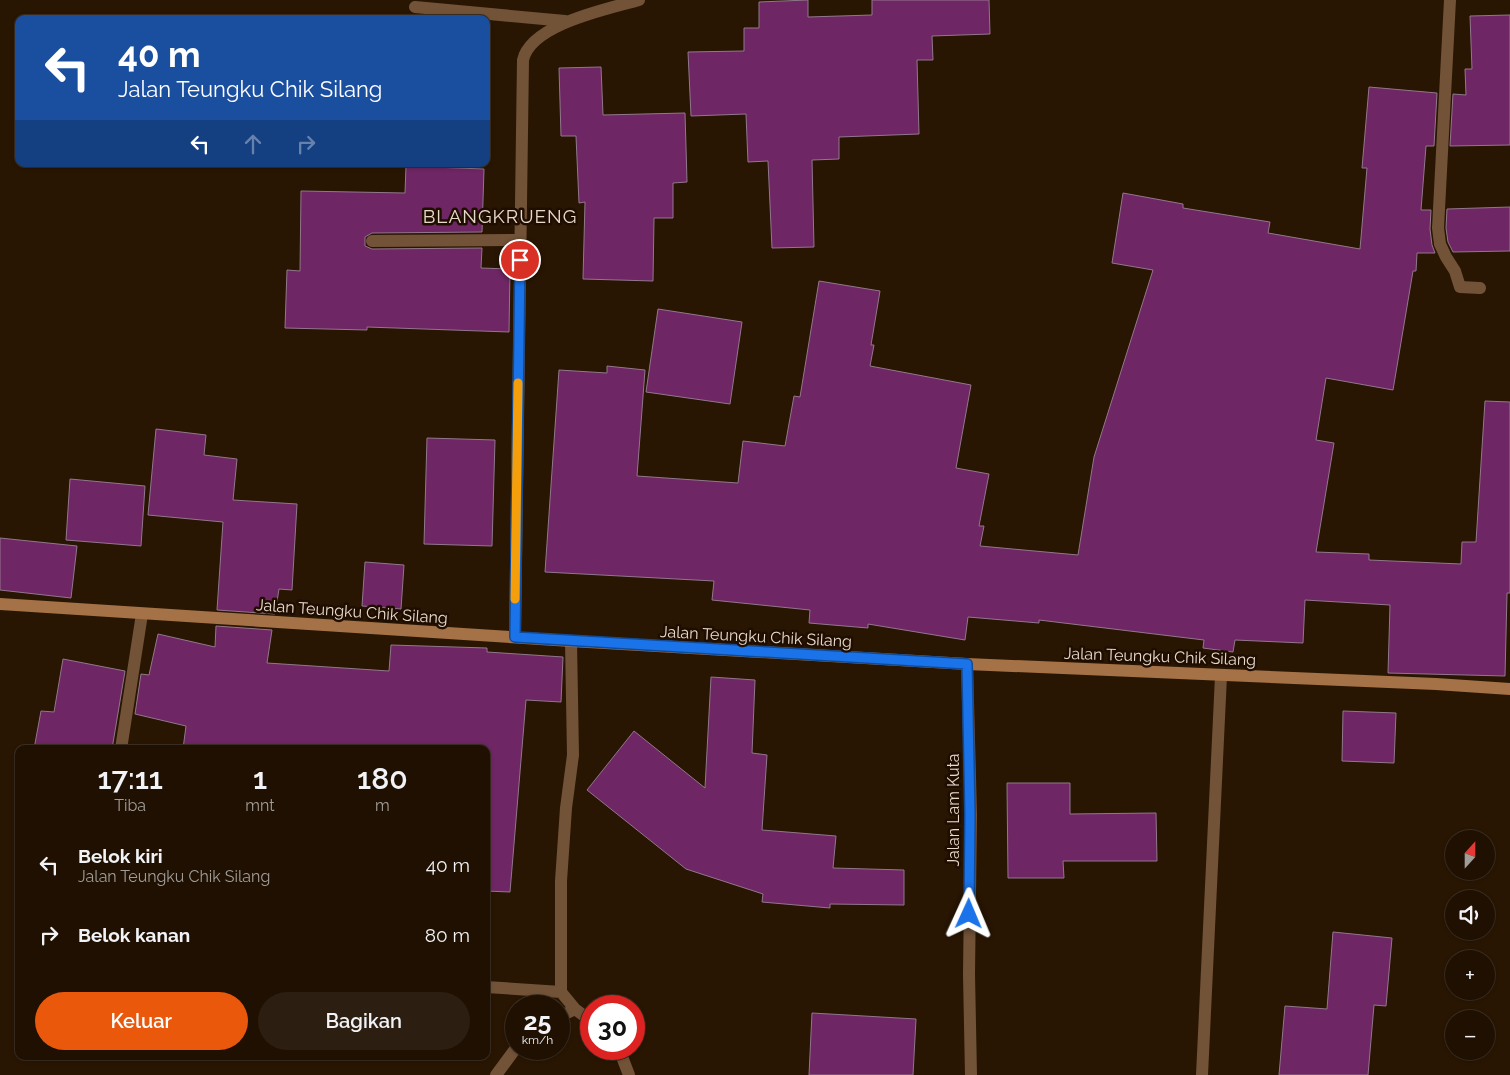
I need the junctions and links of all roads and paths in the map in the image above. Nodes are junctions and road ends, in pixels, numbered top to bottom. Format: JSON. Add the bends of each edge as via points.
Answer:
{"nodes":[{"id":1,"x":639,"y":0,"type":"edge"},
{"id":2,"x":1450,"y":0,"type":"edge"},
{"id":3,"x":415,"y":7,"type":"dead end"},
{"id":4,"x":565,"y":21,"type":"junction"},
{"id":5,"x":520,"y":240,"type":"junction"},
{"id":6,"x":372,"y":241,"type":"dead end"},
{"id":7,"x":1480,"y":288,"type":"dead end"},
{"id":8,"x":0,"y":604,"type":"edge"},
{"id":9,"x":142,"y":614,"type":"junction"},
{"id":10,"x":515,"y":637,"type":"junction"},
{"id":11,"x":571,"y":641,"type":"junction"},
{"id":12,"x":967,"y":664,"type":"junction"},
{"id":13,"x":1221,"y":676,"type":"junction"},
{"id":14,"x":1510,"y":689,"type":"edge"},
{"id":15,"x":122,"y":745,"type":"edge"},
{"id":16,"x":490,"y":987,"type":"edge"},
{"id":17,"x":561,"y":992,"type":"junction"},
{"id":18,"x":575,"y":1009,"type":"junction"},
{"id":19,"x":570,"y":1012,"type":"edge"},
{"id":20,"x":580,"y":1012,"type":"edge"},
{"id":21,"x":507,"y":1060,"type":"edge"},
{"id":22,"x":623,"y":1060,"type":"edge"},
{"id":23,"x":496,"y":1075,"type":"edge"},
{"id":24,"x":629,"y":1075,"type":"edge"},
{"id":25,"x":971,"y":1075,"type":"edge"},
{"id":26,"x":1202,"y":1075,"type":"edge"}],
"edges":[{"from":1,"to":4,"type":"street"},
{"from":2,"to":7,"type":"street","via":[[1438,228],[1440,244],[1460,287]]},
{"from":3,"to":4,"type":"street"},
{"from":4,"to":5,"type":"street","via":[[536,40],[525,52],[523,60]]},
{"from":5,"to":6,"type":"street"},
{"from":5,"to":10,"type":"street"},
{"from":8,"to":9,"type":"street","name":"Jalan Teungku Chik Silang"},
{"from":9,"to":10,"type":"street","name":"Jalan Teungku Chik Silang"},
{"from":9,"to":15,"type":"street"},
{"from":10,"to":11,"type":"street","name":"Jalan Teungku Chik Silang"},
{"from":11,"to":12,"type":"street","name":"Jalan Teungku Chik Silang"},
{"from":11,"to":17,"type":"street","via":[[573,755],[561,881]]},
{"from":12,"to":13,"type":"street","name":"Jalan Teungku Chik Silang"},
{"from":12,"to":25,"type":"street","name":"Jalan Lam Kuta"},
{"from":13,"to":14,"type":"street","name":"Jalan Teungku Chik Silang"},
{"from":13,"to":26,"type":"street"},
{"from":16,"to":17,"type":"street"},
{"from":17,"to":18,"type":"street"},
{"from":18,"to":19,"type":"street"},
{"from":18,"to":20,"type":"street"},
{"from":21,"to":23,"type":"street"},
{"from":22,"to":24,"type":"street"}]}
